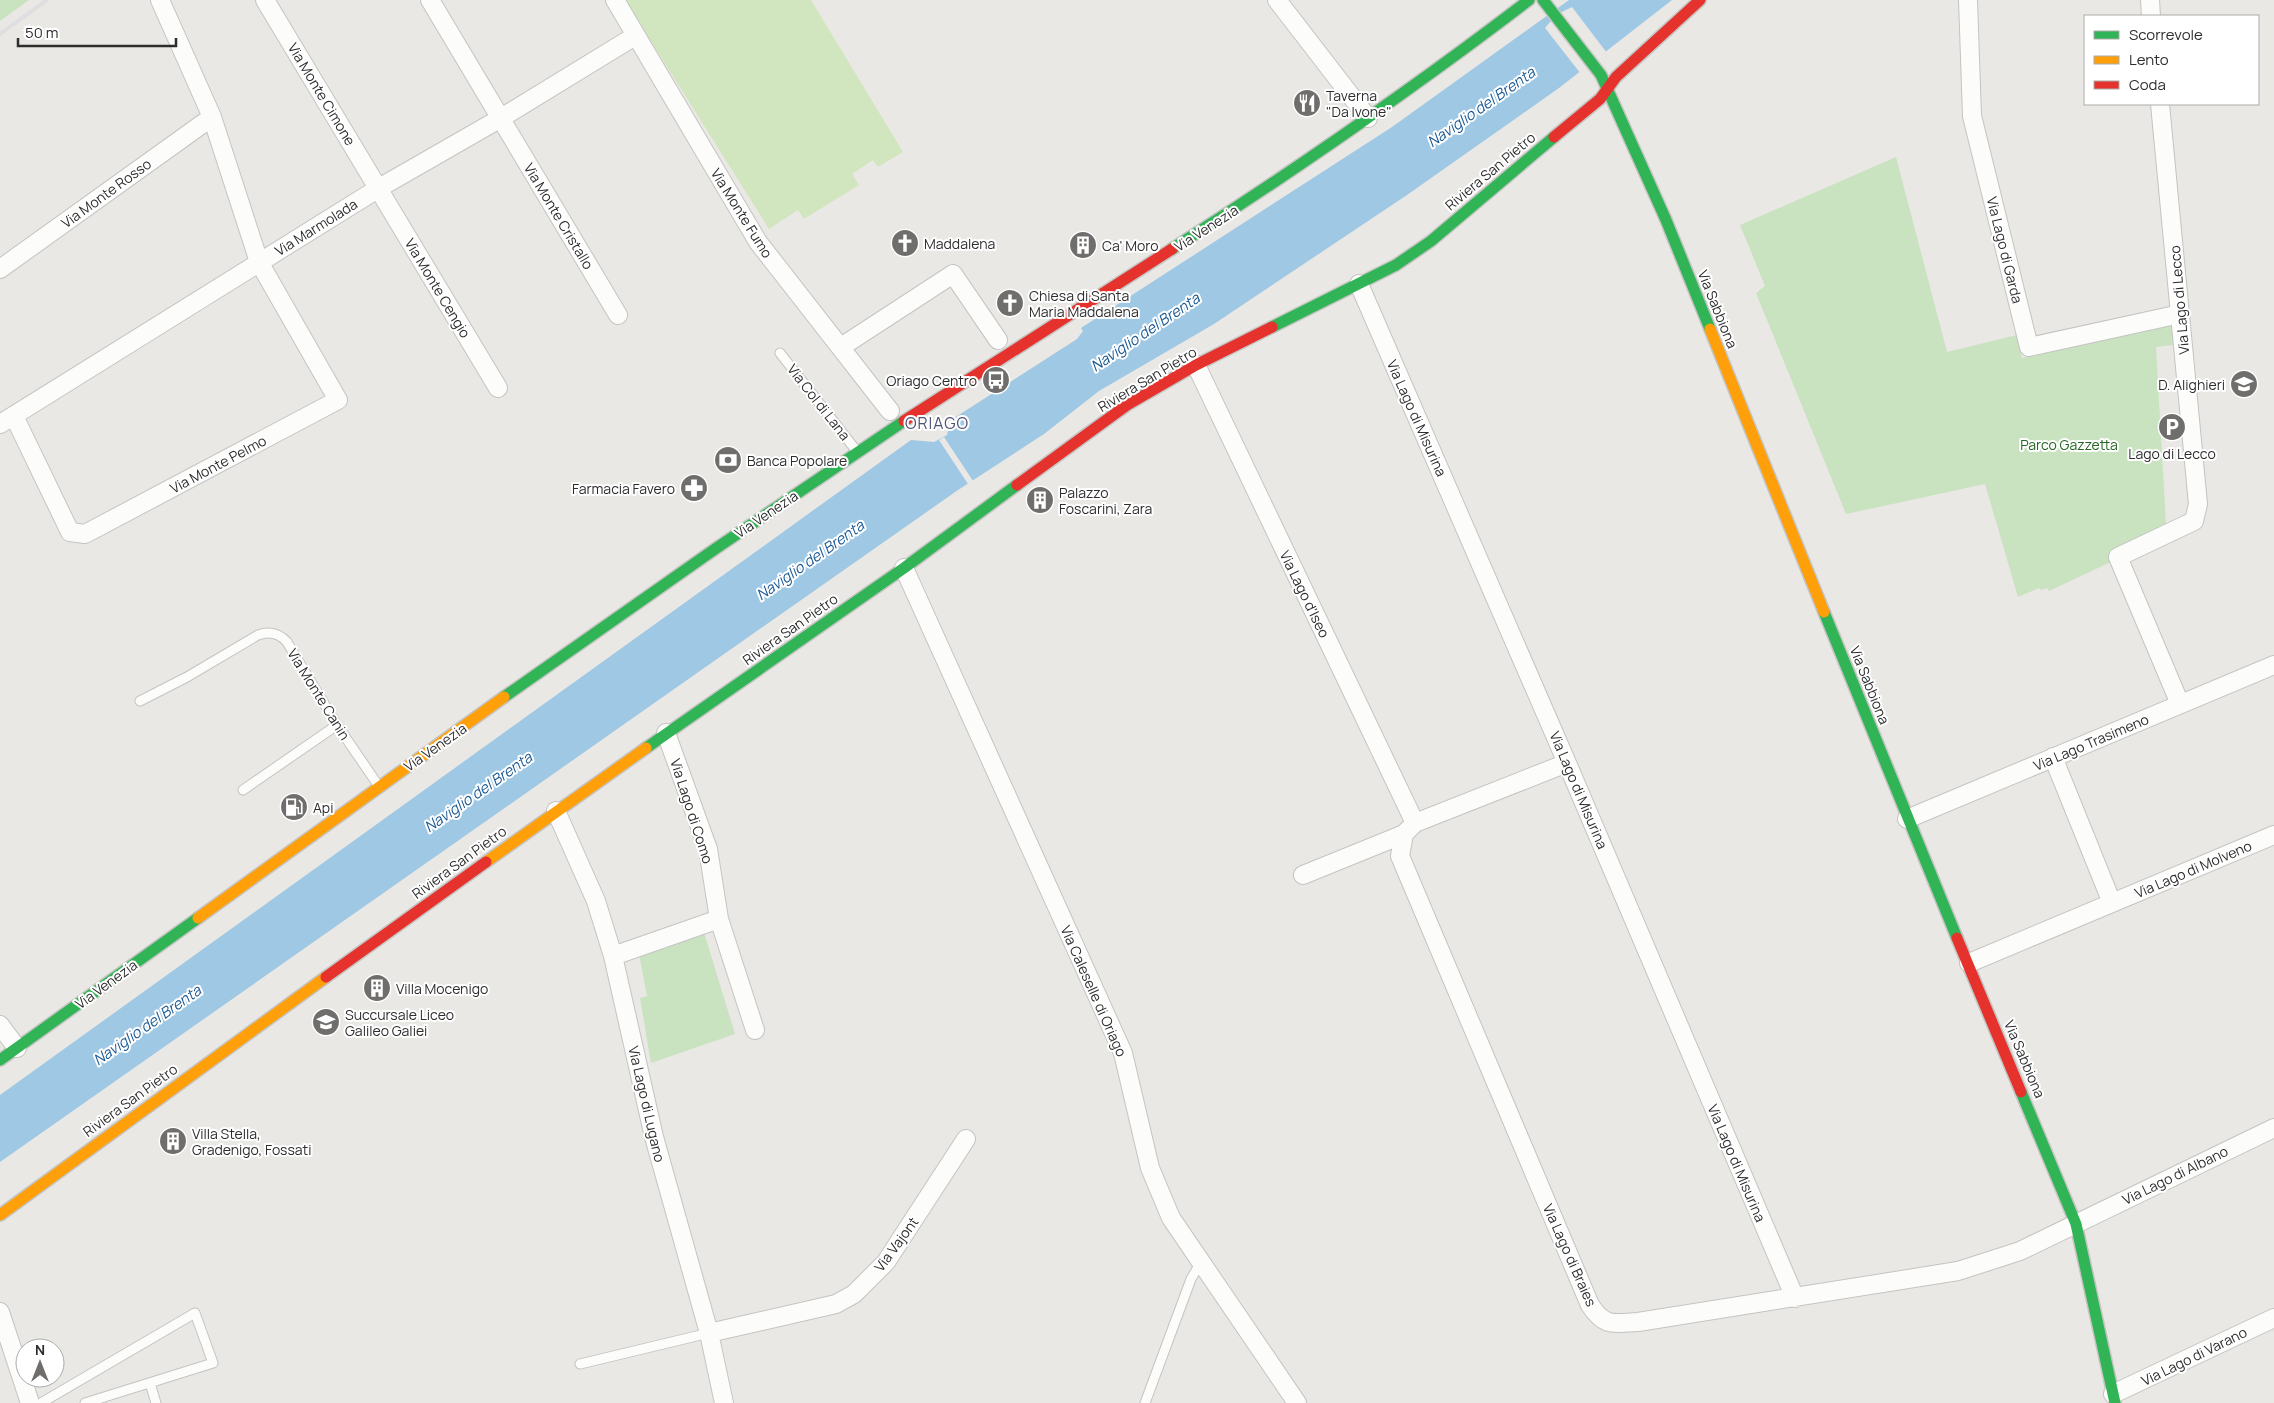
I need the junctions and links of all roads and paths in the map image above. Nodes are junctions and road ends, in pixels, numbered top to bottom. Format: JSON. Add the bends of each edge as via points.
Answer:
{"nodes":[{"id":1,"x":160,"y":0,"type":"edge"},
{"id":2,"x":265,"y":0,"type":"edge"},
{"id":3,"x":430,"y":0,"type":"edge"},
{"id":4,"x":615,"y":0,"type":"edge"},
{"id":5,"x":1277,"y":0,"type":"edge"},
{"id":6,"x":1529,"y":0,"type":"edge"},
{"id":7,"x":1543,"y":0,"type":"edge"},
{"id":8,"x":1700,"y":0,"type":"edge"},
{"id":9,"x":1968,"y":0,"type":"edge"},
{"id":10,"x":2150,"y":0,"type":"edge"},
{"id":11,"x":2152,"y":15,"type":"edge"},
{"id":12,"x":635,"y":36,"type":"junction"},
{"id":13,"x":1608,"y":89,"type":"junction"},
{"id":14,"x":2160,"y":105,"type":"edge"},
{"id":15,"x":212,"y":117,"type":"junction"},
{"id":16,"x":501,"y":118,"type":"junction"},
{"id":17,"x":1368,"y":118,"type":"junction"},
{"id":18,"x":379,"y":188,"type":"junction"},
{"id":19,"x":259,"y":262,"type":"junction"},
{"id":20,"x":0,"y":269,"type":"edge"},
{"id":21,"x":1359,"y":284,"type":"junction"},
{"id":22,"x":2180,"y":314,"type":"junction"},
{"id":23,"x":618,"y":315,"type":"dead end"},
{"id":24,"x":998,"y":340,"type":"dead end"},
{"id":25,"x":838,"y":343,"type":"junction"},
{"id":26,"x":780,"y":353,"type":"dead end"},
{"id":27,"x":1196,"y":365,"type":"junction"},
{"id":28,"x":498,"y":388,"type":"dead end"},
{"id":29,"x":890,"y":411,"type":"dead end"},
{"id":30,"x":7,"y":420,"type":"edge"},
{"id":31,"x":857,"y":452,"type":"junction"},
{"id":32,"x":904,"y":568,"type":"junction"},
{"id":33,"x":2274,"y":665,"type":"edge"},
{"id":34,"x":140,"y":701,"type":"dead end"},
{"id":35,"x":2180,"y":704,"type":"junction"},
{"id":36,"x":337,"y":725,"type":"junction"},
{"id":37,"x":666,"y":733,"type":"junction"},
{"id":38,"x":2054,"y":757,"type":"junction"},
{"id":39,"x":1567,"y":763,"type":"junction"},
{"id":40,"x":379,"y":786,"type":"junction"},
{"id":41,"x":243,"y":790,"type":"dead end"},
{"id":42,"x":556,"y":811,"type":"junction"},
{"id":43,"x":1908,"y":819,"type":"junction"},
{"id":44,"x":1410,"y":828,"type":"junction"},
{"id":45,"x":2274,"y":835,"type":"edge"},
{"id":46,"x":1303,"y":875,"type":"dead end"},
{"id":47,"x":2112,"y":903,"type":"junction"},
{"id":48,"x":719,"y":919,"type":"junction"},
{"id":49,"x":613,"y":956,"type":"junction"},
{"id":50,"x":1969,"y":963,"type":"junction"},
{"id":51,"x":0,"y":1025,"type":"edge"},
{"id":52,"x":755,"y":1030,"type":"dead end"},
{"id":53,"x":17,"y":1048,"type":"junction"},
{"id":54,"x":0,"y":1060,"type":"edge"},
{"id":55,"x":2274,"y":1128,"type":"edge"},
{"id":56,"x":966,"y":1139,"type":"dead end"},
{"id":57,"x":0,"y":1215,"type":"edge"},
{"id":58,"x":2076,"y":1224,"type":"junction"},
{"id":59,"x":1201,"y":1262,"type":"junction"},
{"id":60,"x":1795,"y":1298,"type":"junction"},
{"id":61,"x":0,"y":1312,"type":"edge"},
{"id":62,"x":2274,"y":1318,"type":"edge"},
{"id":63,"x":709,"y":1332,"type":"junction"},
{"id":64,"x":580,"y":1364,"type":"dead end"},
{"id":65,"x":150,"y":1383,"type":"junction"},
{"id":66,"x":2114,"y":1399,"type":"edge"},
{"id":67,"x":30,"y":1403,"type":"edge"},
{"id":68,"x":41,"y":1403,"type":"edge"},
{"id":69,"x":86,"y":1403,"type":"edge"},
{"id":70,"x":156,"y":1403,"type":"edge"},
{"id":71,"x":724,"y":1403,"type":"edge"},
{"id":72,"x":1145,"y":1403,"type":"edge"},
{"id":73,"x":1297,"y":1403,"type":"edge"}],
"edges":[{"from":1,"to":15,"type":"street"},
{"from":2,"to":18,"type":"street","name":"Via Monte Cimone"},
{"from":3,"to":16,"type":"street","name":"Via Monte Cristallo"},
{"from":4,"to":12,"type":"street","name":"Via Monte Fumo"},
{"from":5,"to":17,"type":"street"},
{"from":6,"to":17,"type":"street","name":"Via Venezia"},
{"from":7,"to":13,"type":"street","name":"Via Sabbiona","via":[[1600,73]]},
{"from":8,"to":13,"type":"street","name":"Riviera San Pietro","via":[[1616,77]]},
{"from":9,"to":22,"type":"street","name":"Via Lago di Garda","via":[[1972,116],[2029,347]]},
{"from":10,"to":11,"type":"street"},
{"from":12,"to":16,"type":"street","name":"Via Marmolada"},
{"from":12,"to":25,"type":"street","name":"Via Monte Fumo","via":[[758,242]]},
{"from":13,"to":21,"type":"street","name":"Riviera San Pietro","via":[[1431,241],[1396,265]]},
{"from":13,"to":43,"type":"street","name":"Via Sabbiona","via":[[1682,259]]},
{"from":14,"to":22,"type":"street","name":"Via Lago di Lecco"},
{"from":15,"to":19,"type":"street"},
{"from":15,"to":20,"type":"street","name":"Via Monte Rosso"},
{"from":16,"to":18,"type":"street","name":"Via Marmolada"},
{"from":16,"to":23,"type":"street","name":"Via Monte Cristallo"},
{"from":17,"to":31,"type":"street","name":"Via Venezia","via":[[1272,185]]},
{"from":18,"to":19,"type":"street","name":"Via Marmolada"},
{"from":18,"to":28,"type":"street","name":"Via Monte Cengio"},
{"from":19,"to":30,"type":"street","name":"Via Marmolada"},
{"from":19,"to":30,"type":"street","name":"Via Monte Pelmo","via":[[338,400],[85,534],[70,532]]},
{"from":21,"to":27,"type":"street","name":"Riviera San Pietro"},
{"from":21,"to":39,"type":"street","name":"Via Lago di Misurina"},
{"from":22,"to":35,"type":"street","name":"Via Lago di Lecco","via":[[2198,504],[2194,521],[2118,557]]},
{"from":24,"to":25,"type":"street","via":[[953,274]]},
{"from":25,"to":29,"type":"street","name":"Via Monte Fumo"},
{"from":26,"to":31,"type":"lane","name":"Via Col di Lana"},
{"from":27,"to":32,"type":"street","name":"Riviera San Pietro","via":[[1127,405]]},
{"from":27,"to":44,"type":"street","name":"Via Lago d'Iseo"},
{"from":31,"to":40,"type":"street","name":"Via Venezia"},
{"from":32,"to":37,"type":"street","name":"Riviera San Pietro"},
{"from":32,"to":59,"type":"street","name":"Via Caleselle di Oriago","via":[[1123,1053],[1150,1168],[1171,1218]]},
{"from":33,"to":35,"type":"street","name":"Via Lago Trasimeno"},
{"from":34,"to":36,"type":"lane","name":"Via Monte Canin","via":[[258,635],[270,632],[287,642]]},
{"from":35,"to":38,"type":"street","name":"Via Lago Trasimeno"},
{"from":36,"to":40,"type":"lane","name":"Via Monte Canin"},
{"from":36,"to":41,"type":"lane"},
{"from":37,"to":42,"type":"street","name":"Riviera San Pietro"},
{"from":37,"to":48,"type":"street","name":"Via Lago di Como","via":[[708,849]]},
{"from":38,"to":43,"type":"street","name":"Via Lago Trasimeno"},
{"from":38,"to":47,"type":"street"},
{"from":39,"to":44,"type":"street"},
{"from":39,"to":60,"type":"street","name":"Via Lago di Misurina"},
{"from":40,"to":53,"type":"street","name":"Via Venezia"},
{"from":42,"to":49,"type":"street","name":"Via Lago di Lugano","via":[[596,901]]},
{"from":42,"to":57,"type":"street","name":"Riviera San Pietro"},
{"from":43,"to":50,"type":"street","name":"Via Sabbiona"},
{"from":44,"to":46,"type":"street"},
{"from":44,"to":60,"type":"street","name":"Via Lago di Braies","via":[[1400,856],[1598,1318],[1611,1324],[1638,1322]]},
{"from":45,"to":47,"type":"street","name":"Via Lago di Molveno"},
{"from":47,"to":50,"type":"street","name":"Via Lago di Molveno"},
{"from":48,"to":49,"type":"street"},
{"from":48,"to":52,"type":"street","name":"Via Lago di Como"},
{"from":49,"to":63,"type":"street","name":"Via Lago di Lugano","via":[[654,1137]]},
{"from":50,"to":58,"type":"street","name":"Via Sabbiona"},
{"from":51,"to":53,"type":"street"},
{"from":53,"to":54,"type":"street","name":"Via Venezia"},
{"from":55,"to":58,"type":"street","name":"Via Lago di Albano"},
{"from":56,"to":63,"type":"street","name":"Via Vajont","via":[[886,1262],[854,1294],[836,1304]]},
{"from":58,"to":60,"type":"street","name":"Via Lago di Braies","via":[[2020,1252],[1958,1271]]},
{"from":58,"to":66,"type":"street","name":"Via Sabbiona"},
{"from":59,"to":72,"type":"lane","via":[[1191,1279]]},
{"from":59,"to":73,"type":"street","name":"Via Caleselle di Oriago"},
{"from":61,"to":67,"type":"street"},
{"from":62,"to":66,"type":"street","name":"Via Lago di Varano"},
{"from":63,"to":64,"type":"lane"},
{"from":63,"to":71,"type":"street","name":"Via Lago di Lugano"},
{"from":65,"to":68,"type":"lane","via":[[213,1363],[196,1313]]},
{"from":65,"to":69,"type":"lane"},
{"from":65,"to":70,"type":"lane"}]}
